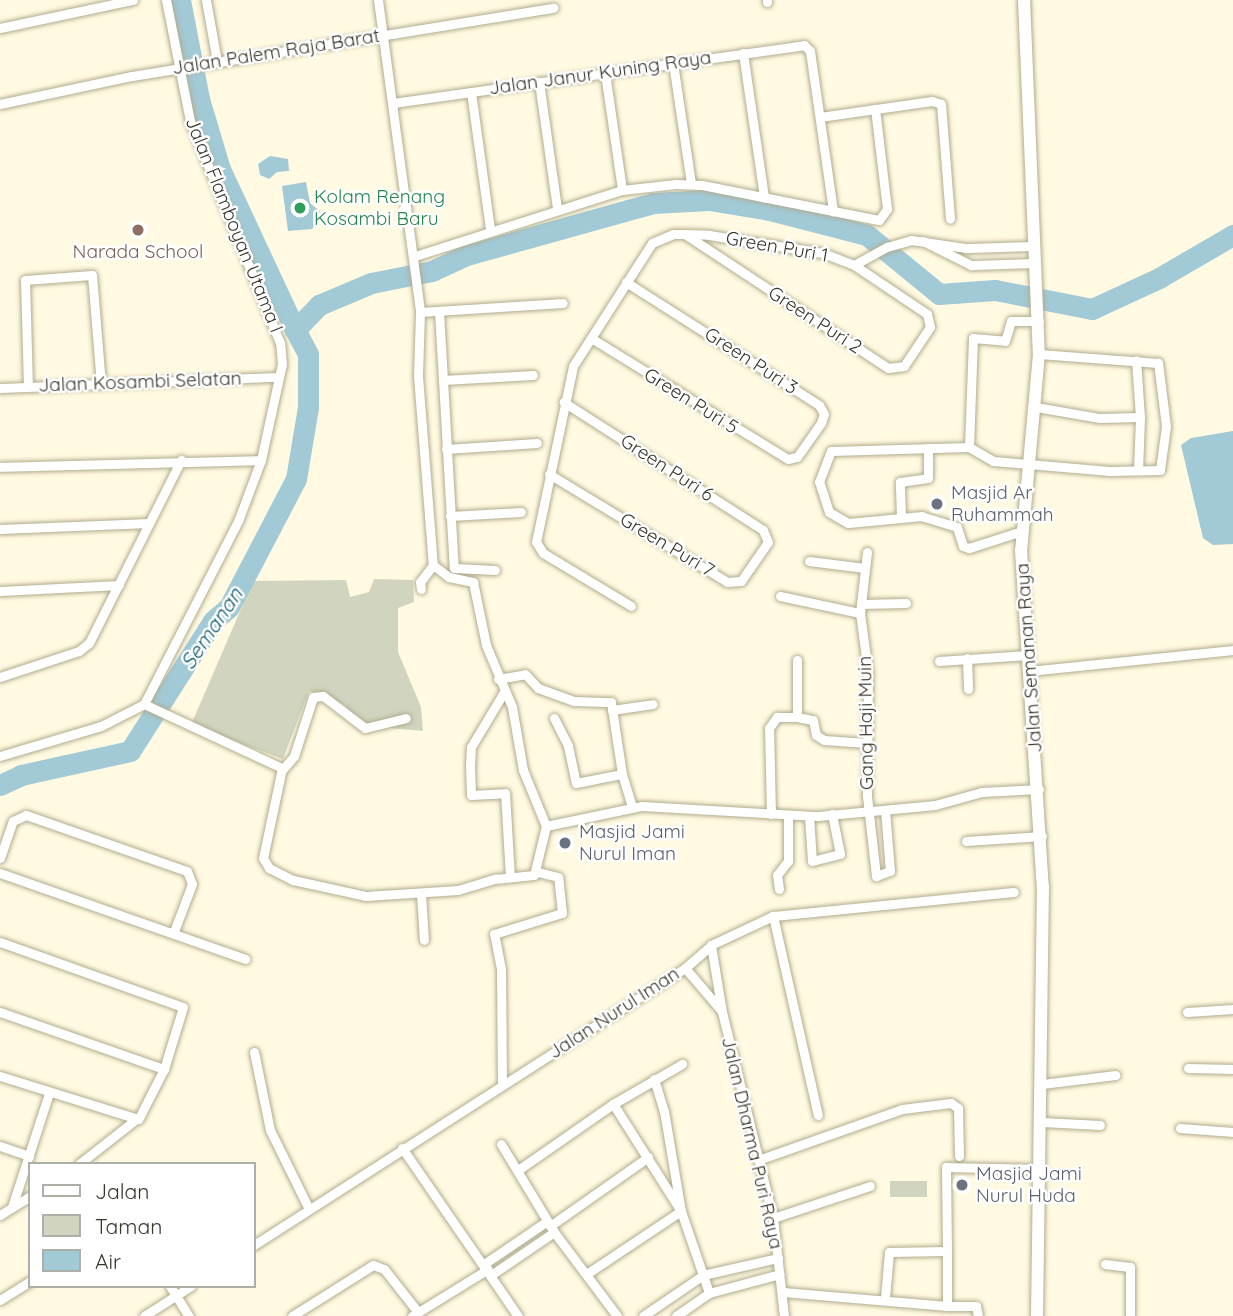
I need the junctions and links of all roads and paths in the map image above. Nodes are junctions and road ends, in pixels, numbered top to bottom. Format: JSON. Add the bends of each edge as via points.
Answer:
{"nodes":[{"id":1,"x":133,"y":0,"type":"edge"},
{"id":2,"x":166,"y":0,"type":"edge"},
{"id":3,"x":206,"y":0,"type":"edge"},
{"id":4,"x":378,"y":0,"type":"edge"},
{"id":5,"x":1024,"y":0,"type":"edge"},
{"id":6,"x":554,"y":8,"type":"dead end"},
{"id":7,"x":0,"y":28,"type":"edge"},
{"id":8,"x":382,"y":35,"type":"junction"},
{"id":9,"x":743,"y":53,"type":"junction"},
{"id":10,"x":213,"y":63,"type":"junction"},
{"id":11,"x":673,"y":63,"type":"junction"},
{"id":12,"x":181,"y":68,"type":"junction"},
{"id":13,"x":605,"y":73,"type":"junction"},
{"id":14,"x":539,"y":82,"type":"junction"},
{"id":15,"x":471,"y":92,"type":"junction"},
{"id":16,"x":393,"y":103,"type":"junction"},
{"id":17,"x":0,"y":104,"type":"edge"},
{"id":18,"x":875,"y":109,"type":"junction"},
{"id":19,"x":820,"y":117,"type":"junction"},
{"id":20,"x":691,"y":183,"type":"junction"},
{"id":21,"x":622,"y":190,"type":"junction"},
{"id":22,"x":764,"y":197,"type":"junction"},
{"id":23,"x":557,"y":208,"type":"junction"},
{"id":24,"x":833,"y":211,"type":"junction"},
{"id":25,"x":950,"y":219,"type":"dead end"},
{"id":26,"x":490,"y":229,"type":"junction"},
{"id":27,"x":685,"y":234,"type":"junction"},
{"id":28,"x":921,"y":240,"type":"junction"},
{"id":29,"x":1035,"y":246,"type":"junction"},
{"id":30,"x":984,"y":248,"type":"junction"},
{"id":31,"x":415,"y":259,"type":"junction"},
{"id":32,"x":1036,"y":263,"type":"junction"},
{"id":33,"x":854,"y":265,"type":"junction"},
{"id":34,"x":984,"y":266,"type":"junction"},
{"id":35,"x":626,"y":282,"type":"junction"},
{"id":36,"x":563,"y":303,"type":"dead end"},
{"id":37,"x":439,"y":311,"type":"junction"},
{"id":38,"x":420,"y":312,"type":"junction"},
{"id":39,"x":1039,"y":321,"type":"junction"},
{"id":40,"x":930,"y":323,"type":"joint"},
{"id":41,"x":591,"y":338,"type":"junction"},
{"id":42,"x":1039,"y":354,"type":"junction"},
{"id":43,"x":1136,"y":360,"type":"junction"},
{"id":44,"x":533,"y":375,"type":"dead end"},
{"id":45,"x":279,"y":377,"type":"junction"},
{"id":46,"x":443,"y":380,"type":"junction"},
{"id":47,"x":101,"y":384,"type":"junction"},
{"id":48,"x":28,"y":387,"type":"junction"},
{"id":49,"x":0,"y":388,"type":"edge"},
{"id":50,"x":564,"y":402,"type":"junction"},
{"id":51,"x":1036,"y":407,"type":"junction"},
{"id":52,"x":1140,"y":417,"type":"junction"},
{"id":53,"x":537,"y":443,"type":"dead end"},
{"id":54,"x":969,"y":447,"type":"junction"},
{"id":55,"x":928,"y":448,"type":"junction"},
{"id":56,"x":446,"y":449,"type":"junction"},
{"id":57,"x":793,"y":459,"type":"joint"},
{"id":58,"x":181,"y":460,"type":"junction"},
{"id":59,"x":261,"y":460,"type":"junction"},
{"id":60,"x":1031,"y":465,"type":"junction"},
{"id":61,"x":0,"y":467,"type":"edge"},
{"id":62,"x":1138,"y":470,"type":"junction"},
{"id":63,"x":549,"y":474,"type":"junction"},
{"id":64,"x":521,"y":512,"type":"dead end"},
{"id":65,"x":450,"y":516,"type":"junction"},
{"id":66,"x":901,"y":516,"type":"junction"},
{"id":67,"x":149,"y":523,"type":"junction"},
{"id":68,"x":0,"y":529,"type":"edge"},
{"id":69,"x":1022,"y":531,"type":"junction"},
{"id":70,"x":768,"y":538,"type":"joint"},
{"id":71,"x":867,"y":552,"type":"dead end"},
{"id":72,"x":809,"y":561,"type":"dead end"},
{"id":73,"x":433,"y":565,"type":"junction"},
{"id":74,"x":865,"y":568,"type":"junction"},
{"id":75,"x":495,"y":570,"type":"dead end"},
{"id":76,"x":118,"y":585,"type":"junction"},
{"id":77,"x":421,"y":589,"type":"dead end"},
{"id":78,"x":0,"y":591,"type":"edge"},
{"id":79,"x":780,"y":596,"type":"dead end"},
{"id":80,"x":906,"y":603,"type":"dead end"},
{"id":81,"x":631,"y":606,"type":"dead end"},
{"id":82,"x":861,"y":609,"type":"junction"},
{"id":83,"x":1233,"y":650,"type":"edge"},
{"id":84,"x":1028,"y":655,"type":"junction"},
{"id":85,"x":967,"y":658,"type":"junction"},
{"id":86,"x":797,"y":660,"type":"dead end"},
{"id":87,"x":939,"y":661,"type":"dead end"},
{"id":88,"x":1030,"y":671,"type":"junction"},
{"id":89,"x":0,"y":677,"type":"edge"},
{"id":90,"x":498,"y":680,"type":"junction"},
{"id":91,"x":968,"y":689,"type":"dead end"},
{"id":92,"x":504,"y":692,"type":"junction"},
{"id":93,"x":653,"y":704,"type":"dead end"},
{"id":94,"x":146,"y":705,"type":"junction"},
{"id":95,"x":612,"y":710,"type":"junction"},
{"id":96,"x":797,"y":717,"type":"junction"},
{"id":97,"x":406,"y":718,"type":"dead end"},
{"id":98,"x":554,"y":718,"type":"dead end"},
{"id":99,"x":867,"y":743,"type":"junction"},
{"id":100,"x":0,"y":756,"type":"edge"},
{"id":101,"x":282,"y":770,"type":"junction"},
{"id":102,"x":622,"y":774,"type":"junction"},
{"id":103,"x":1039,"y":789,"type":"junction"},
{"id":104,"x":632,"y":807,"type":"junction"},
{"id":105,"x":870,"y":809,"type":"junction"},
{"id":106,"x":885,"y":810,"type":"junction"},
{"id":107,"x":771,"y":814,"type":"junction"},
{"id":108,"x":788,"y":814,"type":"junction"},
{"id":109,"x":832,"y":814,"type":"junction"},
{"id":110,"x":809,"y":816,"type":"junction"},
{"id":111,"x":546,"y":826,"type":"junction"},
{"id":112,"x":1042,"y":836,"type":"junction"},
{"id":113,"x":966,"y":841,"type":"dead end"},
{"id":114,"x":0,"y":858,"type":"edge"},
{"id":115,"x":538,"y":872,"type":"junction"},
{"id":116,"x":0,"y":873,"type":"edge"},
{"id":117,"x":510,"y":877,"type":"junction"},
{"id":118,"x":779,"y":889,"type":"dead end"},
{"id":119,"x":1014,"y":891,"type":"dead end"},
{"id":120,"x":421,"y":894,"type":"junction"},
{"id":121,"x":773,"y":916,"type":"junction"},
{"id":122,"x":173,"y":933,"type":"junction"},
{"id":123,"x":424,"y":940,"type":"dead end"},
{"id":124,"x":0,"y":942,"type":"edge"},
{"id":125,"x":711,"y":945,"type":"junction"},
{"id":126,"x":245,"y":959,"type":"dead end"},
{"id":127,"x":685,"y":968,"type":"junction"},
{"id":128,"x":1233,"y":1009,"type":"edge"},
{"id":129,"x":722,"y":1012,"type":"junction"},
{"id":130,"x":1187,"y":1012,"type":"dead end"},
{"id":131,"x":0,"y":1013,"type":"edge"},
{"id":132,"x":254,"y":1052,"type":"dead end"},
{"id":133,"x":682,"y":1063,"type":"dead end"},
{"id":134,"x":1188,"y":1068,"type":"dead end"},
{"id":135,"x":164,"y":1069,"type":"junction"},
{"id":136,"x":1233,"y":1069,"type":"edge"},
{"id":137,"x":1115,"y":1075,"type":"dead end"},
{"id":138,"x":0,"y":1076,"type":"edge"},
{"id":139,"x":654,"y":1079,"type":"junction"},
{"id":140,"x":502,"y":1084,"type":"junction"},
{"id":141,"x":1042,"y":1084,"type":"junction"},
{"id":142,"x":50,"y":1093,"type":"junction"},
{"id":143,"x":613,"y":1104,"type":"junction"},
{"id":144,"x":818,"y":1115,"type":"dead end"},
{"id":145,"x":138,"y":1119,"type":"junction"},
{"id":146,"x":1041,"y":1122,"type":"junction"},
{"id":147,"x":1100,"y":1125,"type":"dead end"},
{"id":148,"x":1181,"y":1128,"type":"dead end"},
{"id":149,"x":1233,"y":1132,"type":"edge"},
{"id":150,"x":501,"y":1144,"type":"dead end"},
{"id":151,"x":0,"y":1146,"type":"edge"},
{"id":152,"x":402,"y":1148,"type":"junction"},
{"id":153,"x":29,"y":1156,"type":"junction"},
{"id":154,"x":959,"y":1156,"type":"dead end"},
{"id":155,"x":648,"y":1157,"type":"junction"},
{"id":156,"x":758,"y":1160,"type":"junction"},
{"id":157,"x":86,"y":1162,"type":"edge"},
{"id":158,"x":1041,"y":1169,"type":"junction"},
{"id":159,"x":518,"y":1170,"type":"junction"},
{"id":160,"x":870,"y":1186,"type":"dead end"},
{"id":161,"x":28,"y":1197,"type":"edge"},
{"id":162,"x":12,"y":1207,"type":"junction"},
{"id":163,"x":309,"y":1209,"type":"junction"},
{"id":164,"x":681,"y":1211,"type":"junction"},
{"id":165,"x":0,"y":1214,"type":"edge"},
{"id":166,"x":773,"y":1218,"type":"junction"},
{"id":167,"x":550,"y":1227,"type":"junction"},
{"id":168,"x":256,"y":1244,"type":"edge"},
{"id":169,"x":947,"y":1251,"type":"junction"},
{"id":170,"x":778,"y":1258,"type":"junction"},
{"id":171,"x":1105,"y":1264,"type":"dead end"},
{"id":172,"x":488,"y":1270,"type":"junction"},
{"id":173,"x":588,"y":1273,"type":"junction"},
{"id":174,"x":780,"y":1274,"type":"junction"},
{"id":175,"x":703,"y":1275,"type":"junction"},
{"id":176,"x":28,"y":1283,"type":"edge"},
{"id":177,"x":171,"y":1288,"type":"edge"},
{"id":178,"x":188,"y":1288,"type":"edge"},
{"id":179,"x":783,"y":1292,"type":"junction"},
{"id":180,"x":709,"y":1293,"type":"junction"},
{"id":181,"x":176,"y":1296,"type":"junction"},
{"id":182,"x":886,"y":1298,"type":"junction"},
{"id":183,"x":0,"y":1300,"type":"edge"},
{"id":184,"x":947,"y":1306,"type":"junction"},
{"id":185,"x":935,"y":1311,"type":"edge"},
{"id":186,"x":415,"y":1314,"type":"edge"},
{"id":187,"x":145,"y":1316,"type":"edge"},
{"id":188,"x":188,"y":1316,"type":"edge"},
{"id":189,"x":292,"y":1316,"type":"edge"},
{"id":190,"x":518,"y":1316,"type":"edge"},
{"id":191,"x":617,"y":1316,"type":"edge"},
{"id":192,"x":643,"y":1316,"type":"edge"},
{"id":193,"x":676,"y":1316,"type":"edge"},
{"id":194,"x":784,"y":1316,"type":"edge"},
{"id":195,"x":978,"y":1316,"type":"edge"},
{"id":196,"x":1037,"y":1316,"type":"edge"},
{"id":197,"x":1130,"y":1316,"type":"edge"}],
"edges":[{"from":1,"to":7,"type":"street"},
{"from":2,"to":12,"type":"street","name":"Jalan Flamboyan Utama I"},
{"from":3,"to":10,"type":"street"},
{"from":4,"to":8,"type":"street"},
{"from":5,"to":29,"type":"street","name":"Jalan Semanan Raya"},
{"from":6,"to":8,"type":"street","name":"Jalan Palem Raja Barat"},
{"from":8,"to":10,"type":"street","name":"Jalan Palem Raja Barat"},
{"from":8,"to":16,"type":"street"},
{"from":9,"to":11,"type":"street","name":"Jalan Janur Kuning Raya"},
{"from":9,"to":19,"type":"street","name":"Jalan Janur Kuning Raya","via":[[807,46]]},
{"from":9,"to":22,"type":"street"},
{"from":10,"to":12,"type":"street","name":"Jalan Palem Raja Barat"},
{"from":11,"to":13,"type":"street","name":"Jalan Janur Kuning Raya"},
{"from":11,"to":20,"type":"street"},
{"from":12,"to":17,"type":"street","name":"Jalan Palem Raja Barat"},
{"from":12,"to":45,"type":"street","name":"Jalan Flamboyan Utama I","via":[[190,121],[280,343]]},
{"from":13,"to":14,"type":"street","name":"Jalan Janur Kuning Raya"},
{"from":13,"to":21,"type":"street"},
{"from":14,"to":15,"type":"street","name":"Jalan Janur Kuning Raya"},
{"from":14,"to":23,"type":"street"},
{"from":15,"to":16,"type":"street","name":"Jalan Janur Kuning Raya"},
{"from":15,"to":26,"type":"street"},
{"from":16,"to":31,"type":"street"},
{"from":18,"to":19,"type":"street"},
{"from":18,"to":24,"type":"street","via":[[887,215],[872,220]]},
{"from":18,"to":25,"type":"street","via":[[932,101],[941,104]]},
{"from":19,"to":24,"type":"street"},
{"from":20,"to":21,"type":"street"},
{"from":20,"to":22,"type":"street"},
{"from":21,"to":23,"type":"street"},
{"from":22,"to":24,"type":"street"},
{"from":23,"to":26,"type":"street"},
{"from":26,"to":31,"type":"street"},
{"from":27,"to":33,"type":"street","name":"Green Puri 1","via":[[794,246]]},
{"from":27,"to":35,"type":"street","via":[[652,243]]},
{"from":27,"to":40,"type":"street","name":"Green Puri 2","via":[[888,368],[904,366]]},
{"from":28,"to":30,"type":"street"},
{"from":28,"to":33,"type":"street","via":[[887,247]]},
{"from":28,"to":34,"type":"street","via":[[957,261]]},
{"from":29,"to":30,"type":"street"},
{"from":29,"to":32,"type":"street","name":"Jalan Semanan Raya"},
{"from":30,"to":34,"type":"street"},
{"from":31,"to":38,"type":"street"},
{"from":32,"to":34,"type":"street"},
{"from":32,"to":39,"type":"street","name":"Jalan Semanan Raya"},
{"from":33,"to":40,"type":"street","name":"Green Puri 1","via":[[927,314]]},
{"from":35,"to":41,"type":"street"},
{"from":35,"to":57,"type":"street","name":"Green Puri 3","via":[[819,405],[824,414],[821,423]]},
{"from":36,"to":37,"type":"street"},
{"from":37,"to":38,"type":"street"},
{"from":37,"to":46,"type":"street"},
{"from":38,"to":73,"type":"street","via":[[418,376]]},
{"from":39,"to":42,"type":"street","name":"Jalan Semanan Raya"},
{"from":39,"to":54,"type":"street","via":[[1011,321],[1004,341],[973,338]]},
{"from":41,"to":50,"type":"street","via":[[573,366]]},
{"from":41,"to":57,"type":"street","name":"Green Puri 5"},
{"from":42,"to":43,"type":"street"},
{"from":42,"to":51,"type":"street","name":"Jalan Semanan Raya"},
{"from":43,"to":52,"type":"street"},
{"from":43,"to":62,"type":"street","via":[[1159,365],[1166,426],[1164,467]]},
{"from":44,"to":46,"type":"street"},
{"from":45,"to":47,"type":"street","name":"Jalan Kosambi Selatan"},
{"from":45,"to":59,"type":"street","name":"Jalan Flamboyan Utama I"},
{"from":46,"to":56,"type":"street"},
{"from":47,"to":48,"type":"street","name":"Jalan Kosambi Selatan"},
{"from":47,"to":48,"type":"street","via":[[92,275],[25,281]]},
{"from":48,"to":49,"type":"street","name":"Jalan Kosambi Selatan"},
{"from":50,"to":63,"type":"street"},
{"from":50,"to":70,"type":"street","name":"Green Puri 6","via":[[763,530]]},
{"from":51,"to":52,"type":"street","via":[[1100,418]]},
{"from":51,"to":60,"type":"street","name":"Jalan Semanan Raya"},
{"from":52,"to":62,"type":"street"},
{"from":53,"to":56,"type":"street"},
{"from":54,"to":55,"type":"street"},
{"from":54,"to":60,"type":"street","via":[[993,461]]},
{"from":55,"to":66,"type":"street","via":[[928,478],[900,482]]},
{"from":55,"to":66,"type":"street","via":[[828,452],[819,485],[829,512],[848,523]]},
{"from":56,"to":65,"type":"street"},
{"from":58,"to":59,"type":"street"},
{"from":58,"to":61,"type":"street"},
{"from":58,"to":67,"type":"street"},
{"from":59,"to":94,"type":"street","name":"Jalan Flamboyan Utama I","via":[[239,520]]},
{"from":60,"to":62,"type":"street"},
{"from":60,"to":69,"type":"street","name":"Jalan Semanan Raya"},
{"from":63,"to":70,"type":"street","name":"Green Puri 7","via":[[727,582],[745,578]]},
{"from":63,"to":81,"type":"street","via":[[536,538],[543,553]]},
{"from":64,"to":65,"type":"street"},
{"from":65,"to":75,"type":"street","via":[[455,571]]},
{"from":66,"to":69,"type":"street","via":[[922,516],[957,527],[965,548]]},
{"from":67,"to":68,"type":"street"},
{"from":67,"to":76,"type":"street"},
{"from":69,"to":84,"type":"street","name":"Jalan Semanan Raya"},
{"from":71,"to":74,"type":"street","name":"Gang Haji Muin"},
{"from":72,"to":74,"type":"street"},
{"from":73,"to":77,"type":"street","via":[[420,582]]},
{"from":73,"to":90,"type":"street","via":[[449,577],[473,582]]},
{"from":74,"to":82,"type":"street","name":"Gang Haji Muin"},
{"from":76,"to":78,"type":"street"},
{"from":76,"to":89,"type":"street","via":[[83,648]]},
{"from":79,"to":82,"type":"street"},
{"from":80,"to":82,"type":"street"},
{"from":82,"to":99,"type":"street","name":"Gang Haji Muin","via":[[869,683]]},
{"from":83,"to":88,"type":"street"},
{"from":84,"to":85,"type":"street"},
{"from":84,"to":88,"type":"street","name":"Jalan Semanan Raya"},
{"from":85,"to":87,"type":"street"},
{"from":85,"to":91,"type":"street"},
{"from":86,"to":96,"type":"street"},
{"from":88,"to":103,"type":"street","name":"Jalan Semanan Raya"},
{"from":90,"to":92,"type":"street"},
{"from":90,"to":95,"type":"street","via":[[525,674],[538,688],[574,701],[610,701]]},
{"from":92,"to":111,"type":"street","via":[[512,707],[523,770]]},
{"from":92,"to":117,"type":"street","via":[[471,747],[470,765],[471,795],[505,793]]},
{"from":93,"to":95,"type":"street"},
{"from":94,"to":100,"type":"street","via":[[100,726]]},
{"from":94,"to":101,"type":"street"},
{"from":95,"to":102,"type":"street"},
{"from":96,"to":99,"type":"street","via":[[812,719],[816,735],[824,740]]},
{"from":96,"to":107,"type":"street","via":[[777,717],[769,729]]},
{"from":97,"to":101,"type":"street","via":[[365,728],[323,696],[313,698],[294,756]]},
{"from":98,"to":102,"type":"street","via":[[568,747],[576,783]]},
{"from":99,"to":105,"type":"street","name":"Gang Haji Muin"},
{"from":101,"to":120,"type":"street","via":[[263,858],[269,868],[293,880],[366,897]]},
{"from":102,"to":104,"type":"street"},
{"from":103,"to":106,"type":"street","via":[[982,792],[935,805]]},
{"from":103,"to":112,"type":"street","name":"Jalan Semanan Raya"},
{"from":104,"to":107,"type":"street"},
{"from":104,"to":111,"type":"street"},
{"from":105,"to":106,"type":"street"},
{"from":105,"to":106,"type":"street","name":"Gang Haji Muin","via":[[876,876],[890,870]]},
{"from":105,"to":109,"type":"street"},
{"from":107,"to":108,"type":"street"},
{"from":108,"to":110,"type":"street"},
{"from":108,"to":118,"type":"street","via":[[788,861],[779,870]]},
{"from":109,"to":110,"type":"street"},
{"from":109,"to":110,"type":"street","via":[[839,854],[812,861]]},
{"from":111,"to":115,"type":"street"},
{"from":112,"to":113,"type":"street"},
{"from":112,"to":141,"type":"street","name":"Jalan Semanan Raya"},
{"from":114,"to":122,"type":"street","via":[[13,821],[26,815],[187,871],[192,884]]},
{"from":115,"to":117,"type":"street"},
{"from":115,"to":140,"type":"street","via":[[558,877],[562,914],[494,934],[501,969]]},
{"from":116,"to":122,"type":"street"},
{"from":117,"to":120,"type":"street"},
{"from":119,"to":121,"type":"street","name":"Jalan Nurul Iman"},
{"from":120,"to":123,"type":"street"},
{"from":121,"to":125,"type":"street","name":"Jalan Nurul Iman"},
{"from":121,"to":144,"type":"street"},
{"from":122,"to":126,"type":"street"},
{"from":124,"to":135,"type":"street","via":[[181,1004],[184,1011]]},
{"from":125,"to":127,"type":"street","name":"Jalan Nurul Iman"},
{"from":125,"to":129,"type":"street","name":"Jalan Dharma Puri Raya"},
{"from":127,"to":129,"type":"street","name":"Jalan Dharma Puri Raya"},
{"from":127,"to":140,"type":"street","name":"Jalan Nurul Iman"},
{"from":128,"to":130,"type":"street"},
{"from":129,"to":156,"type":"street","name":"Jalan Dharma Puri Raya"},
{"from":131,"to":135,"type":"street"},
{"from":132,"to":163,"type":"street","via":[[270,1130]]},
{"from":133,"to":139,"type":"street"},
{"from":134,"to":136,"type":"street"},
{"from":135,"to":145,"type":"street"},
{"from":137,"to":141,"type":"street"},
{"from":138,"to":142,"type":"street"},
{"from":139,"to":143,"type":"street"},
{"from":139,"to":164,"type":"street"},
{"from":140,"to":152,"type":"street","name":"Jalan Nurul Iman"},
{"from":141,"to":146,"type":"street","name":"Jalan Semanan Raya"},
{"from":142,"to":145,"type":"street"},
{"from":142,"to":153,"type":"street"},
{"from":143,"to":155,"type":"street"},
{"from":143,"to":159,"type":"street"},
{"from":145,"to":157,"type":"street"},
{"from":146,"to":147,"type":"street"},
{"from":146,"to":158,"type":"street","name":"Jalan Semanan Raya"},
{"from":148,"to":149,"type":"street"},
{"from":150,"to":159,"type":"street"},
{"from":151,"to":153,"type":"street"},
{"from":152,"to":163,"type":"street","name":"Jalan Nurul Iman"},
{"from":152,"to":172,"type":"street"},
{"from":153,"to":162,"type":"street"},
{"from":154,"to":156,"type":"street","via":[[958,1108],[951,1103],[902,1109]]},
{"from":155,"to":164,"type":"street"},
{"from":155,"to":167,"type":"street"},
{"from":156,"to":166,"type":"street","name":"Jalan Dharma Puri Raya"},
{"from":158,"to":169,"type":"street","via":[[946,1167]]},
{"from":158,"to":196,"type":"street","name":"Jalan Semanan Raya"},
{"from":159,"to":167,"type":"street"},
{"from":160,"to":166,"type":"street"},
{"from":161,"to":162,"type":"street"},
{"from":162,"to":165,"type":"street"},
{"from":163,"to":168,"type":"street","name":"Jalan Nurul Iman"},
{"from":164,"to":173,"type":"street"},
{"from":164,"to":175,"type":"street"},
{"from":166,"to":170,"type":"street","name":"Jalan Dharma Puri Raya"},
{"from":167,"to":172,"type":"street"},
{"from":167,"to":173,"type":"street"},
{"from":169,"to":182,"type":"street","via":[[889,1252]]},
{"from":169,"to":184,"type":"street"},
{"from":170,"to":174,"type":"street","name":"Jalan Dharma Puri Raya"},
{"from":170,"to":175,"type":"street"},
{"from":171,"to":197,"type":"street","via":[[1130,1267]]},
{"from":172,"to":186,"type":"street"},
{"from":172,"to":190,"type":"street"},
{"from":173,"to":191,"type":"street"},
{"from":174,"to":179,"type":"street","name":"Jalan Dharma Puri Raya"},
{"from":174,"to":180,"type":"street"},
{"from":175,"to":180,"type":"street"},
{"from":175,"to":192,"type":"street"},
{"from":176,"to":183,"type":"street"},
{"from":177,"to":181,"type":"street"},
{"from":178,"to":181,"type":"street"},
{"from":179,"to":182,"type":"street"},
{"from":179,"to":194,"type":"street","name":"Jalan Dharma Puri Raya"},
{"from":180,"to":193,"type":"street"},
{"from":181,"to":187,"type":"street"},
{"from":181,"to":188,"type":"street"},
{"from":182,"to":185,"type":"street"},
{"from":184,"to":185,"type":"street"},
{"from":184,"to":195,"type":"street","via":[[976,1306]]},
{"from":186,"to":189,"type":"street","via":[[384,1269],[373,1265]]}]}
